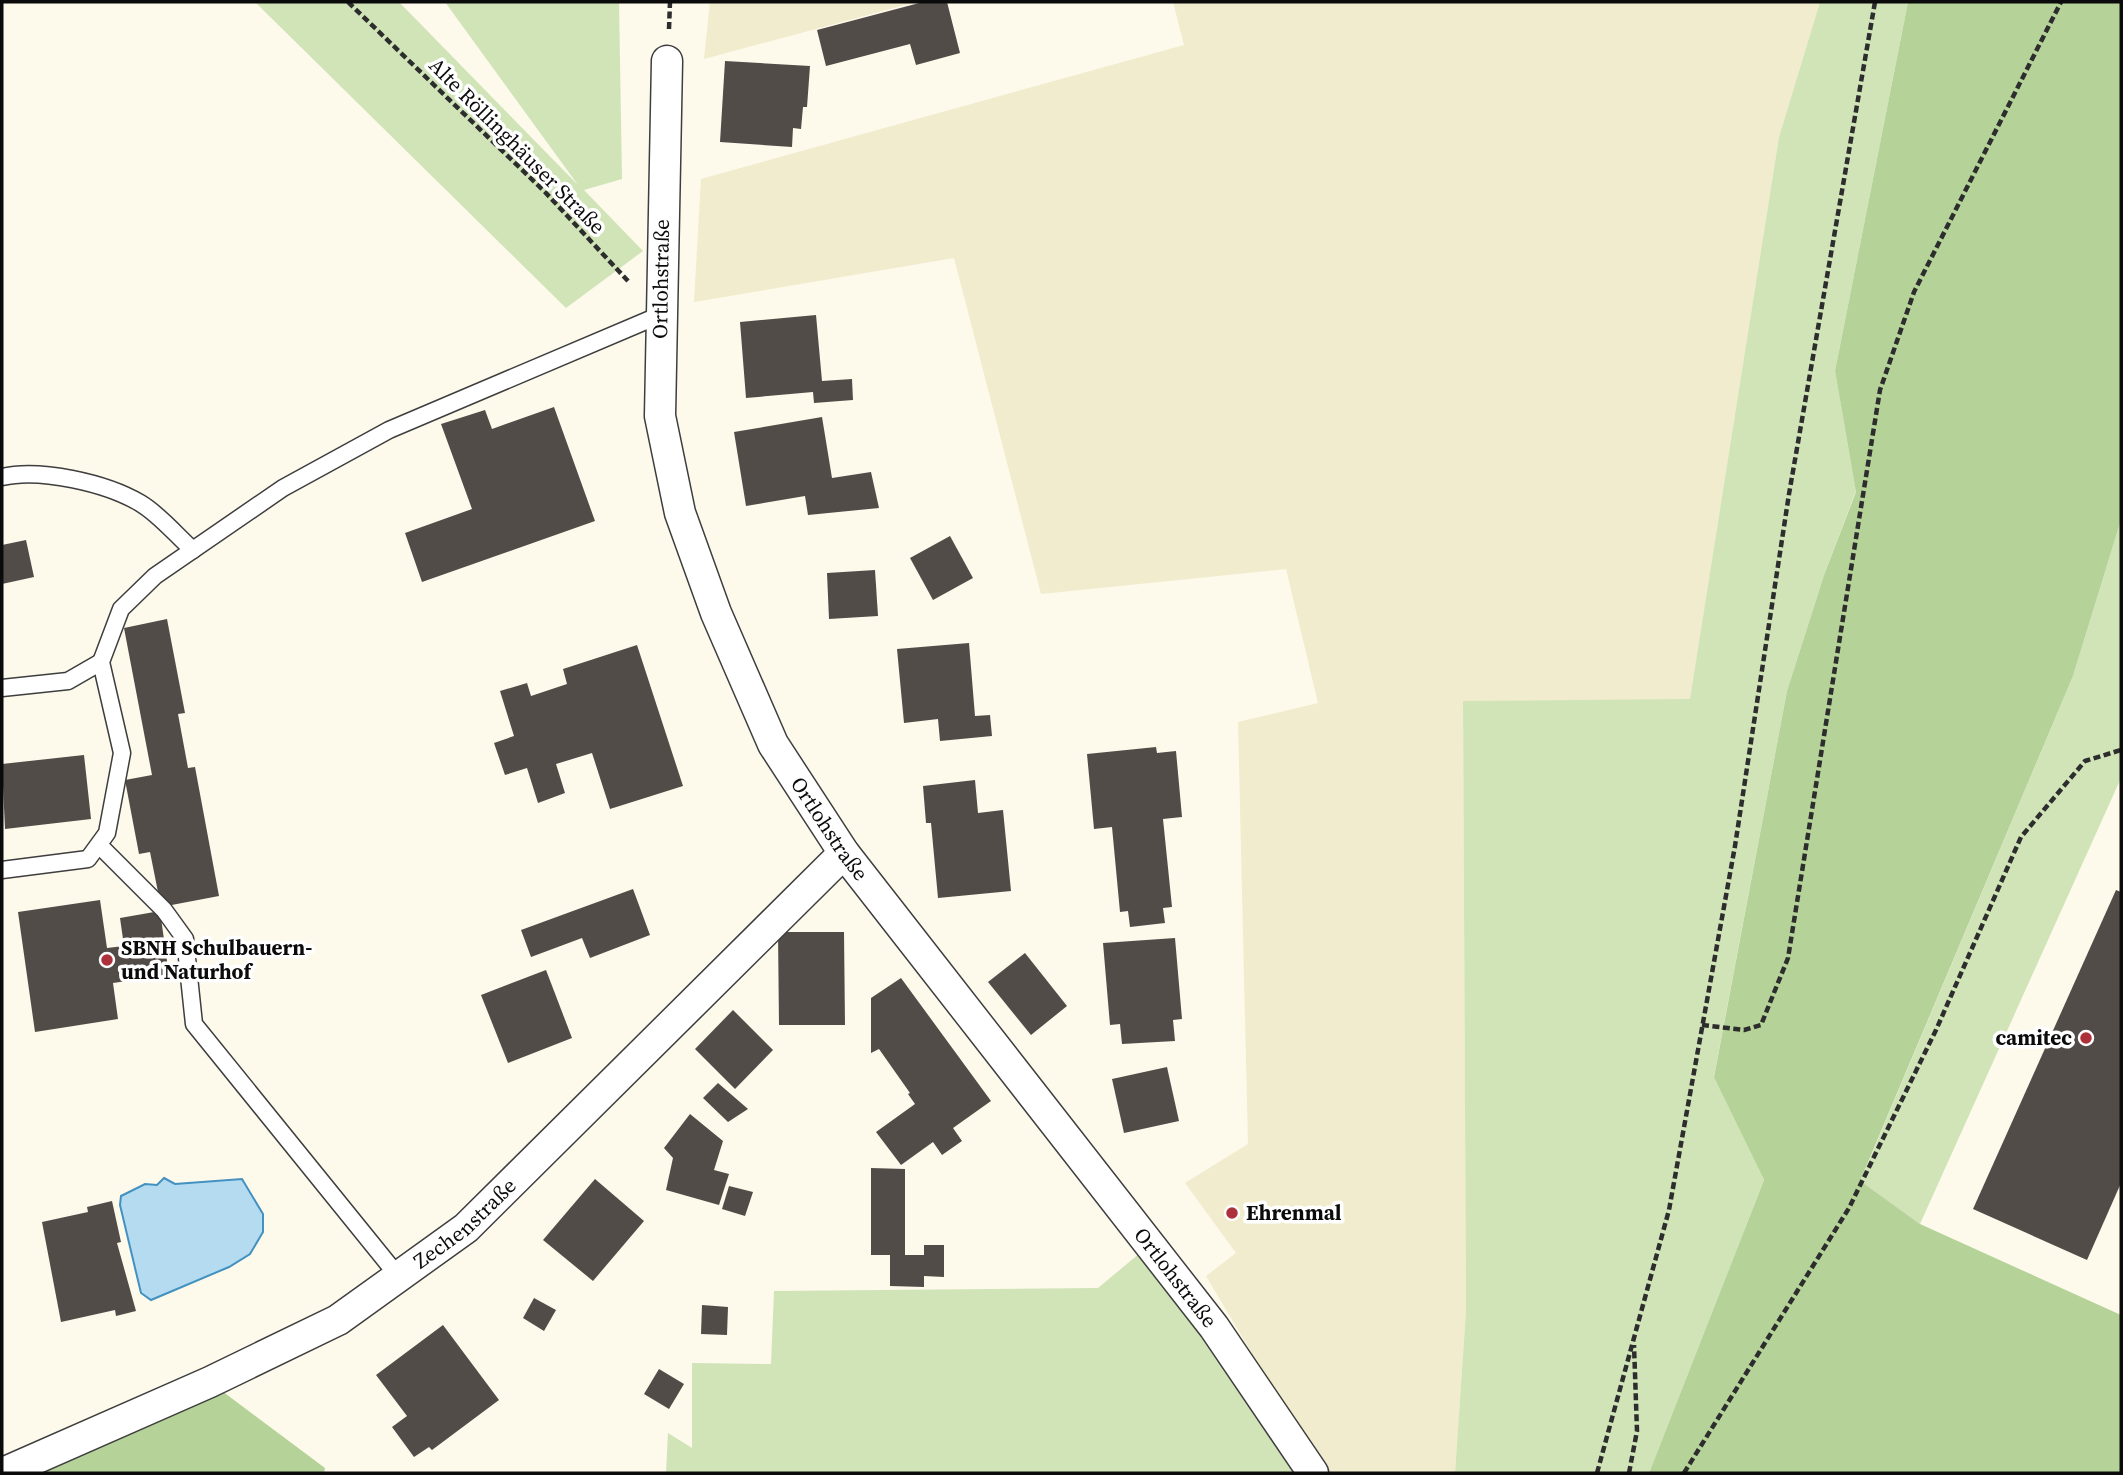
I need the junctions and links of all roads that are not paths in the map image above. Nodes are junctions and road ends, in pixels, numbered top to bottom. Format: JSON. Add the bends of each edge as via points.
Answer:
{"nodes":[{"id":1,"x":667,"y":61,"type":"dead end"},
{"id":2,"x":660,"y":315,"type":"junction"},
{"id":3,"x":2,"y":477,"type":"edge"},
{"id":4,"x":193,"y":551,"type":"junction"},
{"id":5,"x":101,"y":662,"type":"junction"},
{"id":6,"x":2,"y":688,"type":"edge"},
{"id":7,"x":99,"y":845,"type":"junction"},
{"id":8,"x":844,"y":853,"type":"junction"},
{"id":9,"x":2,"y":870,"type":"edge"},
{"id":10,"x":398,"y":1276,"type":"junction"},
{"id":11,"x":3,"y":1473,"type":"edge"},
{"id":12,"x":1313,"y":1473,"type":"edge"}],
"edges":[{"from":1,"to":2,"type":"street","name":"Ortlohstraße"},
{"from":2,"to":4,"type":"lane","via":[[389,430],[284,488]]},
{"from":2,"to":8,"type":"street","name":"Ortlohstraße","via":[[660,416],[680,513],[716,613],[773,744]]},
{"from":3,"to":4,"type":"lane","via":[[19,473],[106,486],[142,504]]},
{"from":4,"to":5,"type":"lane","via":[[155,576],[121,609]]},
{"from":5,"to":6,"type":"lane","via":[[68,681]]},
{"from":5,"to":7,"type":"lane","via":[[122,753],[107,833]]},
{"from":7,"to":9,"type":"lane","via":[[88,859]]},
{"from":7,"to":10,"type":"lane","via":[[164,910],[185,939],[194,1024]]},
{"from":8,"to":10,"type":"street","name":"Zechenstraße","via":[[466,1228]]},
{"from":8,"to":12,"type":"street","name":"Ortlohstraße","via":[[1214,1327]]},
{"from":10,"to":11,"type":"street","name":"Zechenstraße","via":[[338,1320]]}]}
